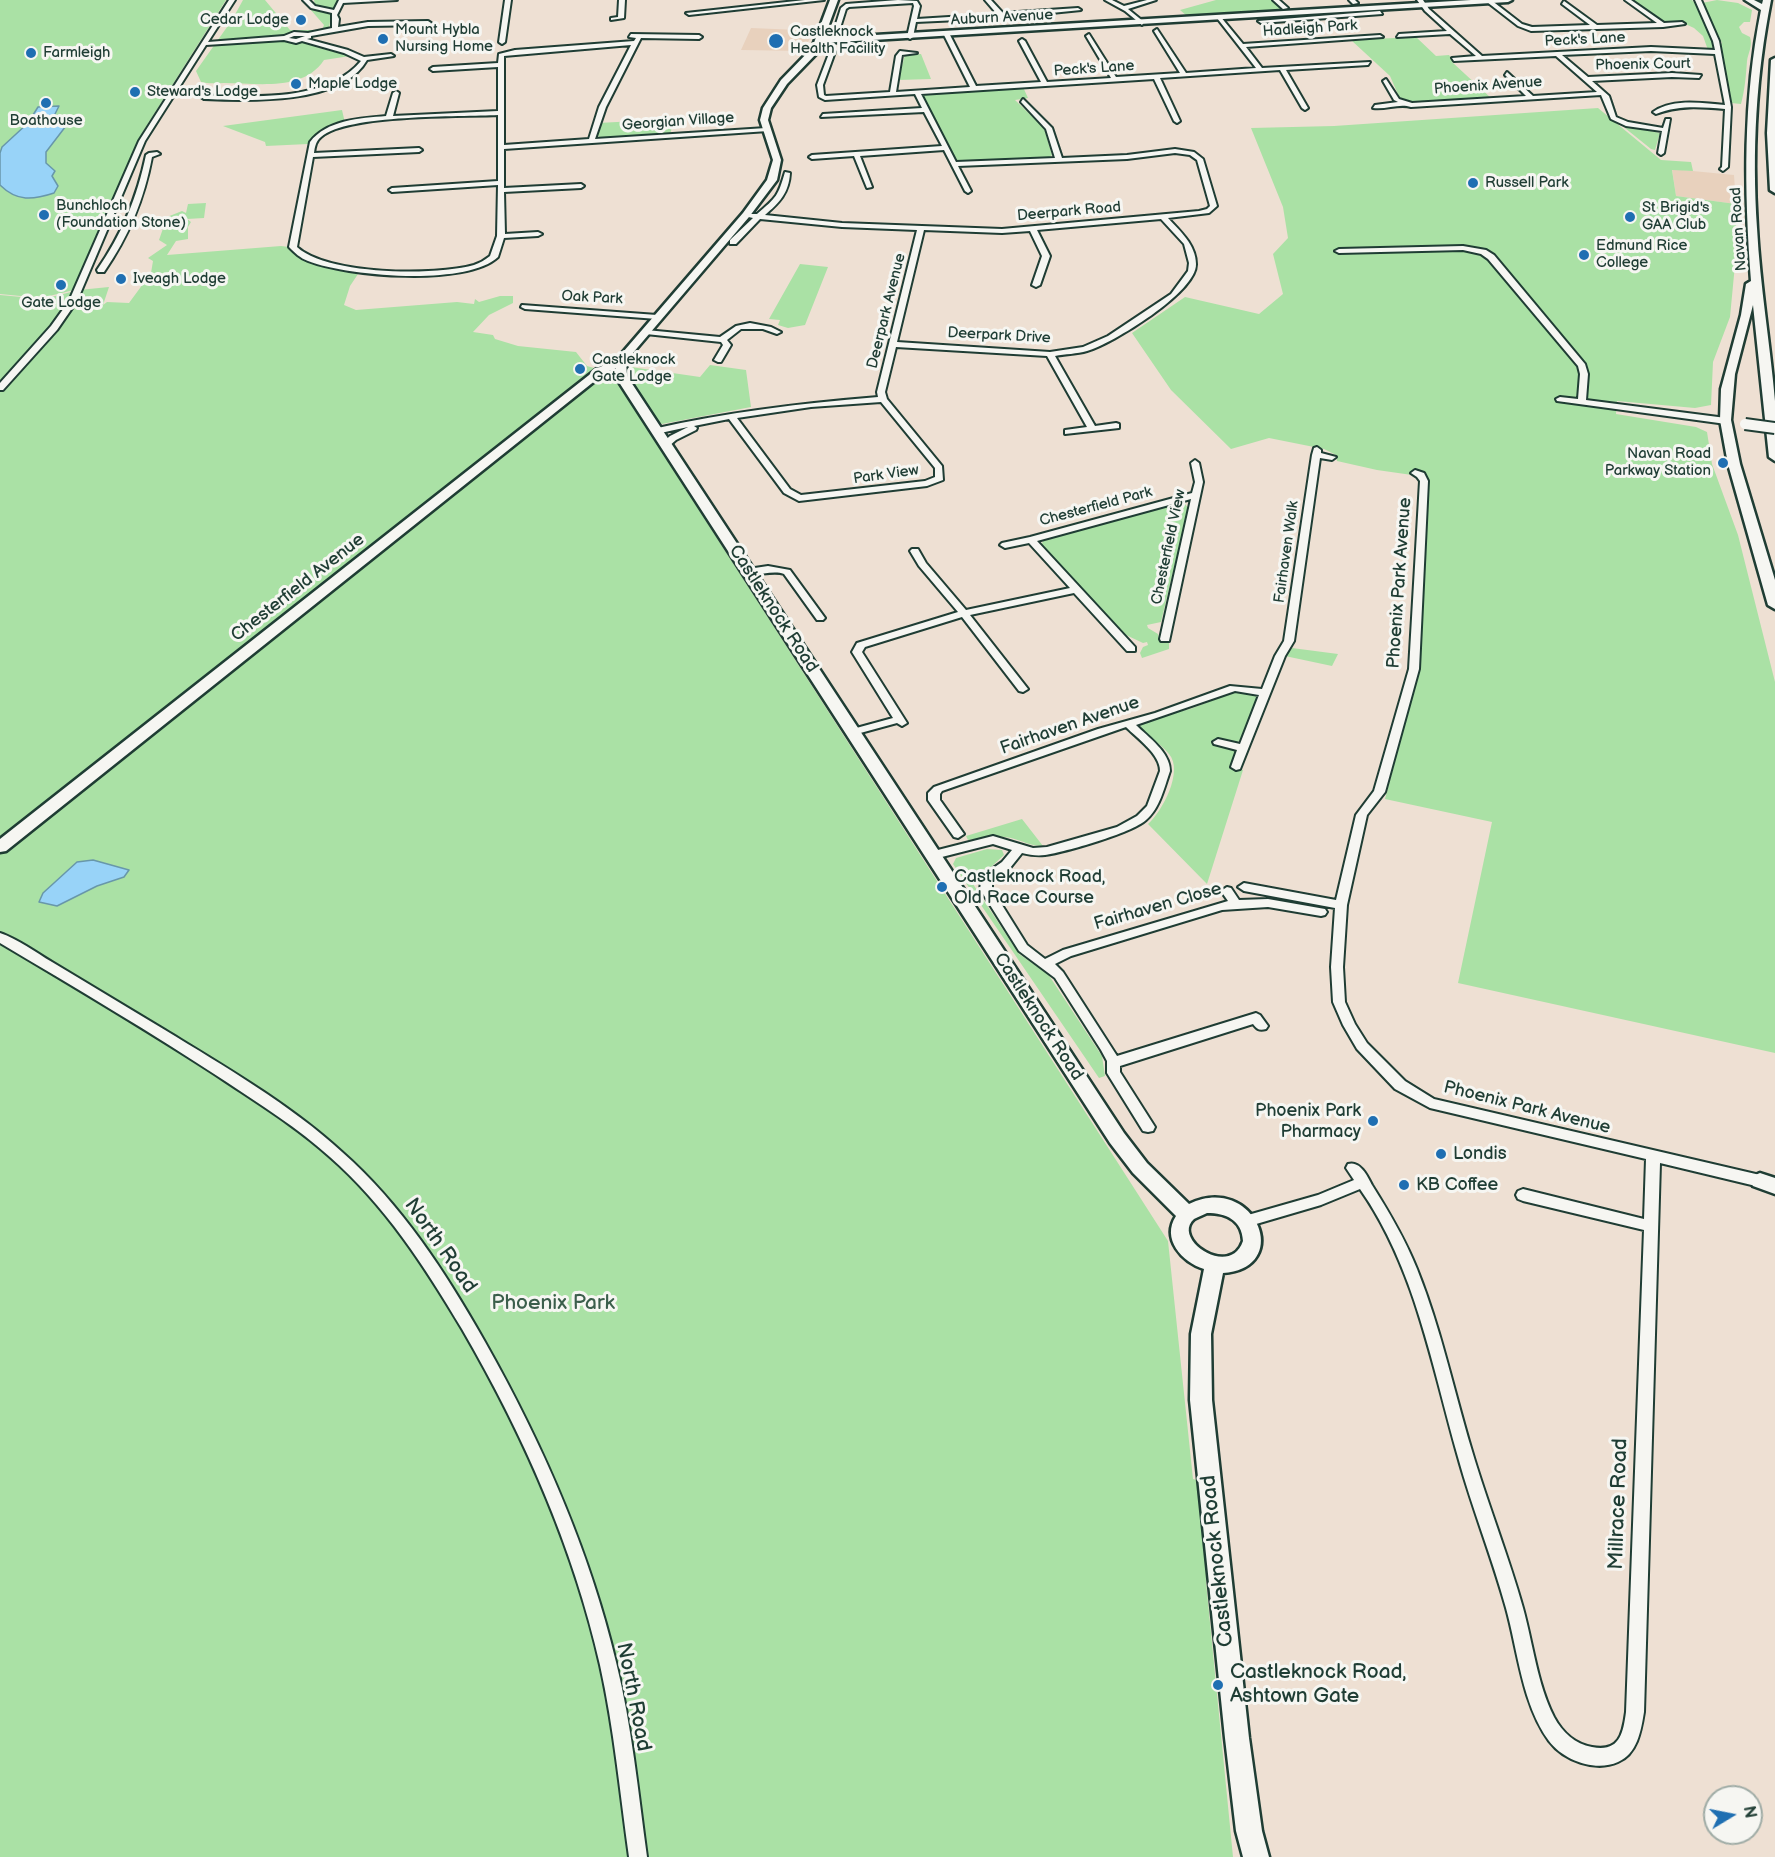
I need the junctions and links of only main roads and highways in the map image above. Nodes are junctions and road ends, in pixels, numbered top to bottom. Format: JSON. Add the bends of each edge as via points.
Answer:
{"nodes":[{"id":1,"x":833,"y":0,"type":"edge"},
{"id":2,"x":1508,"y":0,"type":"edge"},
{"id":3,"x":1749,"y":0,"type":"edge"},
{"id":4,"x":1756,"y":0,"type":"edge"},
{"id":5,"x":1489,"y":1,"type":"edge"},
{"id":6,"x":1775,"y":1,"type":"edge"},
{"id":7,"x":1767,"y":2,"type":"edge"},
{"id":8,"x":1421,"y":3,"type":"edge"},
{"id":9,"x":820,"y":41,"type":"junction"},
{"id":10,"x":1775,"y":60,"type":"edge"},
{"id":11,"x":1774,"y":154,"type":"edge"},
{"id":12,"x":1774,"y":171,"type":"edge"},
{"id":13,"x":1775,"y":190,"type":"edge"},
{"id":14,"x":1753,"y":237,"type":"junction"},
{"id":15,"x":621,"y":362,"type":"junction"},
{"id":16,"x":1726,"y":421,"type":"junction"},
{"id":17,"x":1775,"y":428,"type":"edge"},
{"id":18,"x":1775,"y":457,"type":"edge"},
{"id":19,"x":1775,"y":605,"type":"edge"},
{"id":20,"x":0,"y":847,"type":"edge"},
{"id":21,"x":1186,"y":1214,"type":"junction"},
{"id":22,"x":1215,"y":1264,"type":"junction"},
{"id":23,"x":1256,"y":1857,"type":"edge"}],
"edges":[{"from":1,"to":9,"type":"main road"},
{"from":2,"to":5,"type":"main road","name":"Auburn Avenue"},
{"from":3,"to":7,"type":"main road"},
{"from":4,"to":7,"type":"main road"},
{"from":5,"to":8,"type":"main road","name":"Auburn Avenue"},
{"from":6,"to":7,"type":"main road"},
{"from":7,"to":14,"type":"main road","name":"Navan Road","via":[[1750,103]]},
{"from":8,"to":9,"type":"main road","name":"Auburn Avenue","via":[[1321,15]]},
{"from":9,"to":15,"type":"main road","via":[[773,96],[765,117],[777,160],[776,171],[746,215]]},
{"from":10,"to":11,"type":"main road"},
{"from":11,"to":12,"type":"main road"},
{"from":12,"to":13,"type":"main road"},
{"from":14,"to":16,"type":"main road","via":[[1748,309],[1729,371]]},
{"from":14,"to":18,"type":"main road","name":"Navan Road"},
{"from":15,"to":20,"type":"main road","name":"Chesterfield Avenue","via":[[602,370]]},
{"from":15,"to":21,"type":"main road","name":"Castleknock Road","via":[[621,376],[656,431],[1117,1138],[1140,1168]]},
{"from":16,"to":17,"type":"main road","bridge":true},
{"from":16,"to":19,"type":"main road","via":[[1732,464]]},
{"from":21,"to":22,"type":"main road","via":[[1179,1230],[1186,1248],[1193,1256]]},
{"from":21,"to":22,"type":"main road","via":[[1204,1205],[1216,1205],[1228,1207],[1246,1221],[1253,1239],[1246,1256],[1237,1262]]},
{"from":22,"to":23,"type":"main road","name":"Castleknock Road","via":[[1201,1334],[1201,1401],[1237,1738]]}]}
